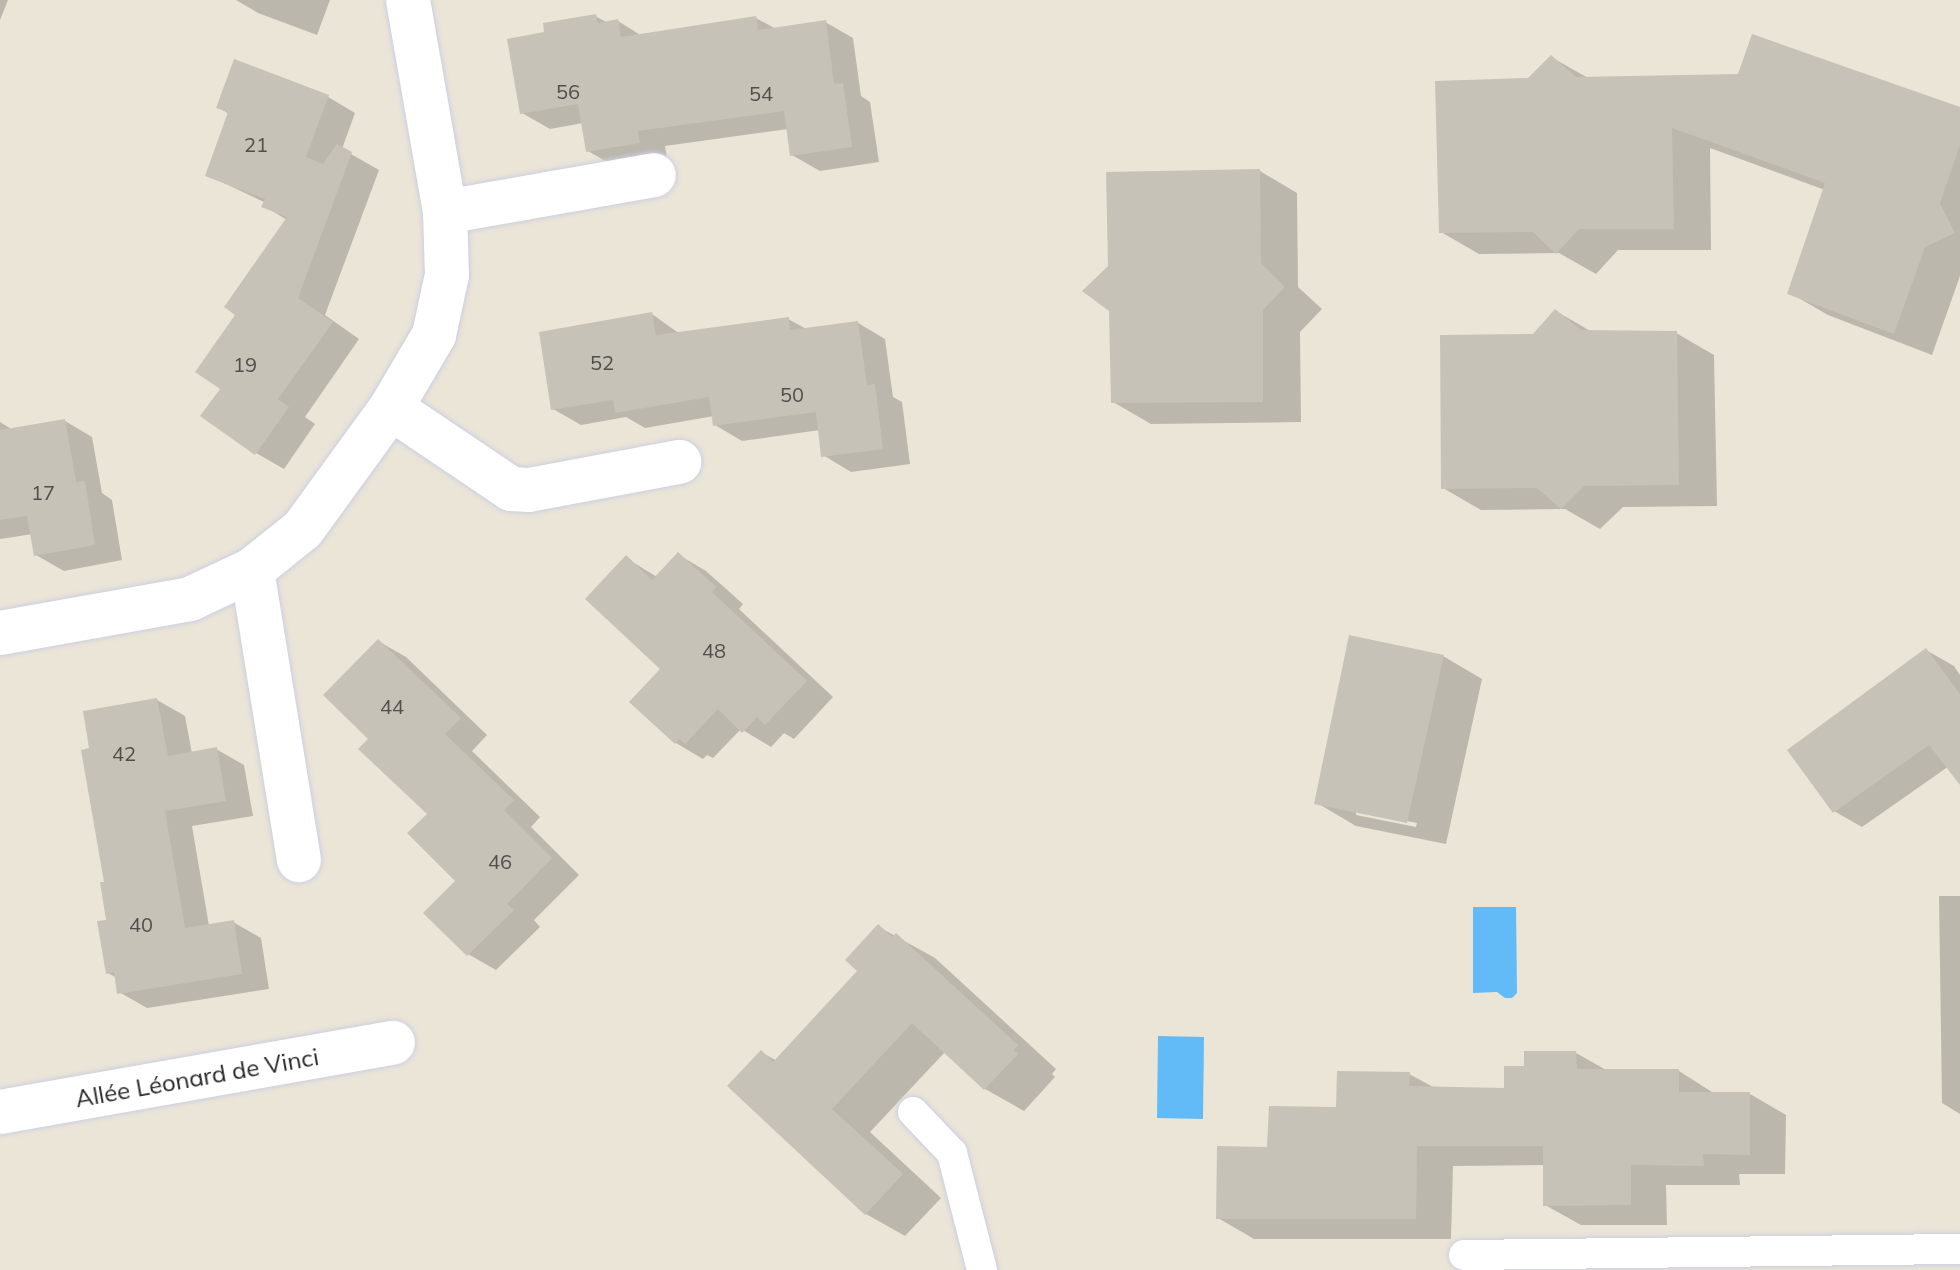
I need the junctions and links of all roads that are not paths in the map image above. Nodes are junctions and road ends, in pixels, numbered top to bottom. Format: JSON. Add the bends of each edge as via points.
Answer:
{"nodes":[{"id":1,"x":408,"y":0,"type":"edge"},
{"id":2,"x":654,"y":175,"type":"dead end"},
{"id":3,"x":445,"y":212,"type":"junction"},
{"id":4,"x":391,"y":408,"type":"junction"},
{"id":5,"x":679,"y":462,"type":"dead end"},
{"id":6,"x":252,"y":570,"type":"junction"},
{"id":7,"x":0,"y":633,"type":"edge"},
{"id":8,"x":299,"y":860,"type":"dead end"},
{"id":9,"x":393,"y":1043,"type":"dead end"},
{"id":10,"x":0,"y":1112,"type":"edge"},
{"id":11,"x":913,"y":1112,"type":"dead end"},
{"id":12,"x":1960,"y":1249,"type":"edge"},
{"id":13,"x":1464,"y":1255,"type":"dead end"},
{"id":14,"x":982,"y":1270,"type":"edge"}],
"edges":[{"from":1,"to":3,"type":"street"},
{"from":2,"to":3,"type":"street"},
{"from":3,"to":4,"type":"street","via":[[447,275],[441,309],[418,367]]},
{"from":4,"to":5,"type":"street","via":[[511,489]]},
{"from":4,"to":6,"type":"street","via":[[303,529]]},
{"from":6,"to":7,"type":"street","via":[[190,599]]},
{"from":6,"to":8,"type":"street"},
{"from":9,"to":10,"type":"street","name":"Allée Léonard de Vinci"},
{"from":11,"to":14,"type":"lane","via":[[952,1153]]},
{"from":12,"to":13,"type":"lane"}]}
